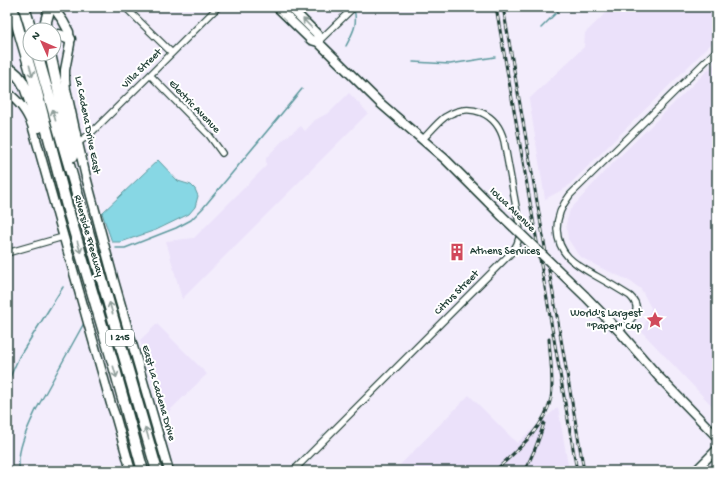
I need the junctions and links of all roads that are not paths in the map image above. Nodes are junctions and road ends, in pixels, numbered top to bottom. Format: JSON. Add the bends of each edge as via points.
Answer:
{"nodes":[{"id":1,"x":12,"y":7,"type":"edge"},
{"id":2,"x":24,"y":7,"type":"edge"},
{"id":3,"x":51,"y":7,"type":"edge"},
{"id":4,"x":125,"y":7,"type":"edge"},
{"id":5,"x":218,"y":7,"type":"edge"},
{"id":6,"x":277,"y":7,"type":"edge"},
{"id":7,"x":290,"y":7,"type":"edge"},
{"id":8,"x":353,"y":8,"type":"edge"},
{"id":9,"x":28,"y":22,"type":"edge"},
{"id":10,"x":46,"y":22,"type":"edge"},
{"id":11,"x":7,"y":28,"type":"edge"},
{"id":12,"x":7,"y":34,"type":"edge"},
{"id":13,"x":62,"y":36,"type":"edge"},
{"id":14,"x":70,"y":39,"type":"junction"},
{"id":15,"x":318,"y":42,"type":"junction"},
{"id":16,"x":717,"y":50,"type":"edge"},
{"id":17,"x":172,"y":53,"type":"junction"},
{"id":18,"x":39,"y":62,"type":"edge"},
{"id":19,"x":52,"y":62,"type":"edge"},
{"id":20,"x":7,"y":68,"type":"edge"},
{"id":21,"x":150,"y":75,"type":"junction"},
{"id":22,"x":7,"y":92,"type":"edge"},
{"id":23,"x":423,"y":139,"type":"junction"},
{"id":24,"x":78,"y":143,"type":"junction"},
{"id":25,"x":222,"y":153,"type":"dead end"},
{"id":26,"x":81,"y":206,"type":"junction"},
{"id":27,"x":68,"y":210,"type":"junction"},
{"id":28,"x":100,"y":228,"type":"joint"},
{"id":29,"x":63,"y":237,"type":"junction"},
{"id":30,"x":7,"y":253,"type":"edge"},
{"id":31,"x":619,"y":331,"type":"junction"},
{"id":32,"x":717,"y":436,"type":"edge"},
{"id":33,"x":717,"y":449,"type":"edge"},
{"id":34,"x":131,"y":471,"type":"edge"},
{"id":35,"x":143,"y":471,"type":"edge"},
{"id":36,"x":157,"y":471,"type":"edge"},
{"id":37,"x":169,"y":471,"type":"edge"},
{"id":38,"x":293,"y":471,"type":"edge"},
{"id":39,"x":695,"y":471,"type":"edge"}],
"edges":[{"from":1,"to":27,"type":"highway","name":"Riverside Freeway","number":"I 215","one_way":true},
{"from":2,"to":9,"type":"highway"},
{"from":3,"to":10,"type":"highway"},
{"from":3,"to":14,"type":"main road","via":[[66,27]]},
{"from":4,"to":17,"type":"street"},
{"from":5,"to":17,"type":"street","name":"Villa Street"},
{"from":6,"to":15,"type":"main road","name":"Iowa Avenue","via":[[311,40]]},
{"from":15,"to":7,"type":"main road","name":"Iowa Avenue","one_way":true,"via":[[317,34]]},
{"from":8,"to":15,"type":"street"},
{"from":11,"to":12,"type":"highway"},
{"from":13,"to":14,"type":"highway"},
{"from":14,"to":24,"type":"main road","name":"La Cadena Drive East","via":[[65,80]]},
{"from":15,"to":23,"type":"main road","name":"Iowa Avenue","via":[[380,103]]},
{"from":16,"to":31,"type":"street","via":[[570,195],[560,209],[557,232],[566,254],[577,265],[630,296],[636,304],[634,317]]},
{"from":17,"to":21,"type":"street","name":"Villa Street"},
{"from":26,"to":18,"type":"highway","name":"Riverside Freeway","number":"I 215","one_way":true},
{"from":19,"to":26,"type":"highway","via":[[81,186]]},
{"from":20,"to":27,"type":"highway","via":[[20,77],[25,87],[38,120],[57,186]]},
{"from":21,"to":24,"type":"street","name":"Villa Street"},
{"from":21,"to":25,"type":"street","name":"Electric Avenue","via":[[210,135]]},
{"from":22,"to":29,"type":"main road","via":[[28,116]]},
{"from":23,"to":31,"type":"main road","name":"Iowa Avenue","bridge":true},
{"from":23,"to":38,"type":"street","name":"Citrus Street","via":[[443,119],[458,111],[476,111],[494,121],[500,128],[504,141],[519,223],[519,238],[513,251]]},
{"from":24,"to":28,"type":"main road","name":"La Cadena Drive East"},
{"from":36,"to":26,"type":"highway","name":"Riverside Freeway","number":"I 215","one_way":true},
{"from":27,"to":35,"type":"highway","name":"Riverside Freeway","number":"I 215","one_way":true},
{"from":28,"to":37,"type":"main road","name":"East La Cadena Drive"},
{"from":29,"to":30,"type":"street"},
{"from":29,"to":34,"type":"main road"},
{"from":31,"to":32,"type":"main road","name":"Iowa Avenue","via":[[658,376]]},
{"from":33,"to":39,"type":"street"}]}
